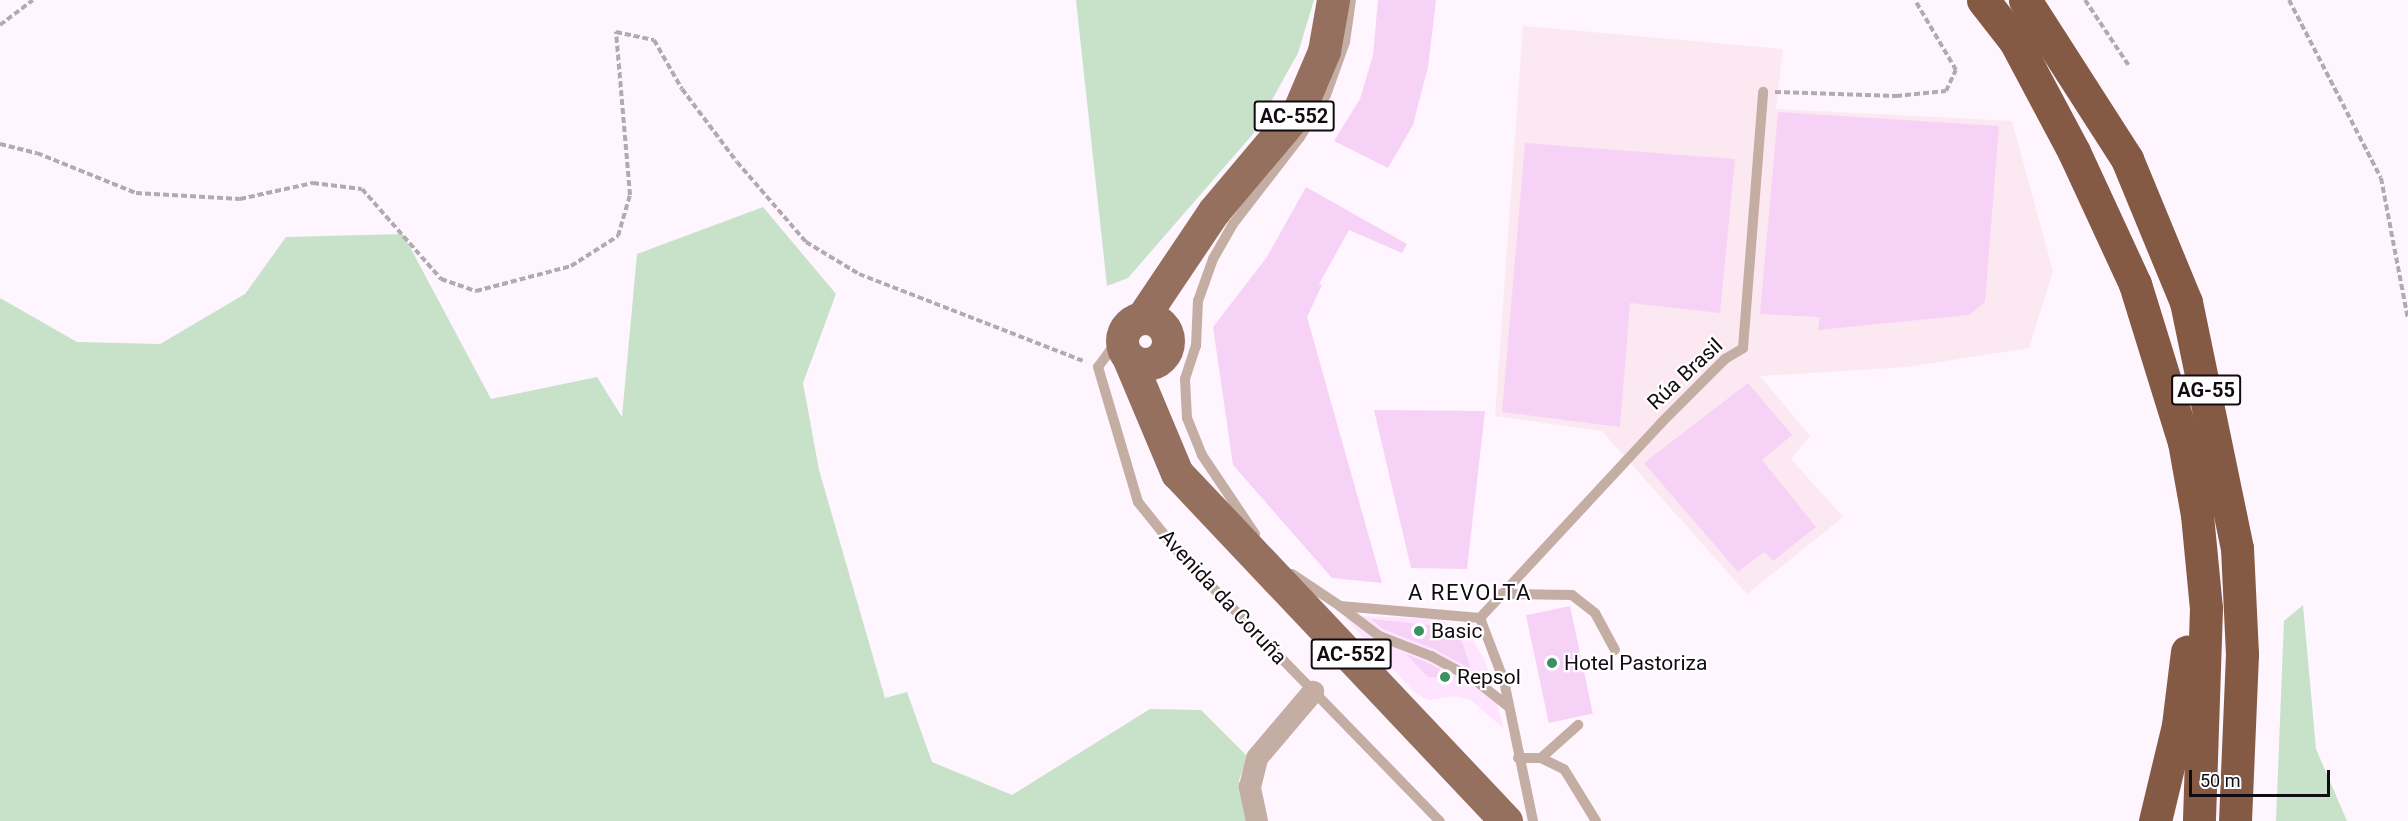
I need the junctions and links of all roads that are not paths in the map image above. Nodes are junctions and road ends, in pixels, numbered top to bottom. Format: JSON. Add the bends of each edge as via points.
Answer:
{"nodes":[{"id":1,"x":1333,"y":0,"type":"edge"},
{"id":2,"x":1351,"y":0,"type":"edge"},
{"id":3,"x":1983,"y":0,"type":"edge"},
{"id":4,"x":2025,"y":0,"type":"edge"},
{"id":5,"x":1763,"y":92,"type":"road end"},
{"id":6,"x":1142,"y":340,"type":"junction"},
{"id":7,"x":2167,"y":381,"type":"junction"},
{"id":8,"x":1186,"y":482,"type":"junction"},
{"id":9,"x":1266,"y":548,"type":"dead end"},
{"id":10,"x":1281,"y":563,"type":"dead end"},
{"id":11,"x":1295,"y":578,"type":"junction"},
{"id":12,"x":1502,"y":594,"type":"junction"},
{"id":13,"x":1340,"y":606,"type":"junction"},
{"id":14,"x":1480,"y":618,"type":"junction"},
{"id":15,"x":1615,"y":650,"type":"dead end"},
{"id":16,"x":1313,"y":692,"type":"junction"},
{"id":17,"x":1510,"y":707,"type":"junction"},
{"id":18,"x":1578,"y":725,"type":"dead end"},
{"id":19,"x":1518,"y":758,"type":"junction"},
{"id":20,"x":1541,"y":758,"type":"junction"},
{"id":21,"x":1257,"y":821,"type":"edge"},
{"id":22,"x":1440,"y":821,"type":"edge"},
{"id":23,"x":1506,"y":821,"type":"edge"},
{"id":24,"x":1533,"y":821,"type":"edge"},
{"id":25,"x":1596,"y":821,"type":"edge"},
{"id":26,"x":2155,"y":821,"type":"edge"},
{"id":27,"x":2199,"y":821,"type":"edge"},
{"id":28,"x":2235,"y":821,"type":"edge"}],
"edges":[{"from":1,"to":6,"type":"main road","number":"AC-552","via":[[1324,51],[1299,110],[1214,211]]},
{"from":2,"to":9,"type":"lane","via":[[1345,42],[1326,95],[1300,137],[1233,224],[1213,259],[1198,301],[1196,346],[1185,379],[1187,418],[1202,455]]},
{"from":3,"to":7,"type":"highway","number":"AG-55","via":[[2015,41],[2074,152],[2135,284]]},
{"from":4,"to":28,"type":"highway","number":"AG-55","via":[[2127,159],[2186,302],[2237,548],[2242,654]]},
{"from":5,"to":12,"type":"lane","name":"Rúa Brasil","via":[[1743,348],[1725,359],[1661,423]]},
{"from":6,"to":8,"type":"main road","number":"AC-552"},
{"from":6,"to":16,"type":"lane","name":"Avenida da Coruña","via":[[1098,367],[1138,502],[1179,553]]},
{"from":7,"to":26,"type":"highway","via":[[2188,587],[2187,657],[2178,725]]},
{"from":7,"to":27,"type":"highway","number":"AG-55","via":[[2184,442],[2197,515],[2206,608]]},
{"from":8,"to":11,"type":"lane"},
{"from":8,"to":23,"type":"main road","number":"AC-552"},
{"from":10,"to":11,"type":"lane"},
{"from":11,"to":13,"type":"lane"},
{"from":12,"to":14,"type":"lane","name":"Rúa Brasil"},
{"from":12,"to":15,"type":"lane","via":[[1572,595],[1595,613]]},
{"from":13,"to":14,"type":"lane"},
{"from":13,"to":17,"type":"lane","via":[[1379,636],[1431,656],[1475,680]]},
{"from":14,"to":17,"type":"lane","via":[[1493,647]]},
{"from":16,"to":21,"type":"street","via":[[1257,758],[1250,787]]},
{"from":16,"to":22,"type":"lane","name":"Avenida da Coruña"},
{"from":17,"to":19,"type":"lane"},
{"from":18,"to":20,"type":"lane"},
{"from":19,"to":20,"type":"lane"},
{"from":19,"to":24,"type":"lane"},
{"from":20,"to":25,"type":"lane","via":[[1564,769]]}]}
